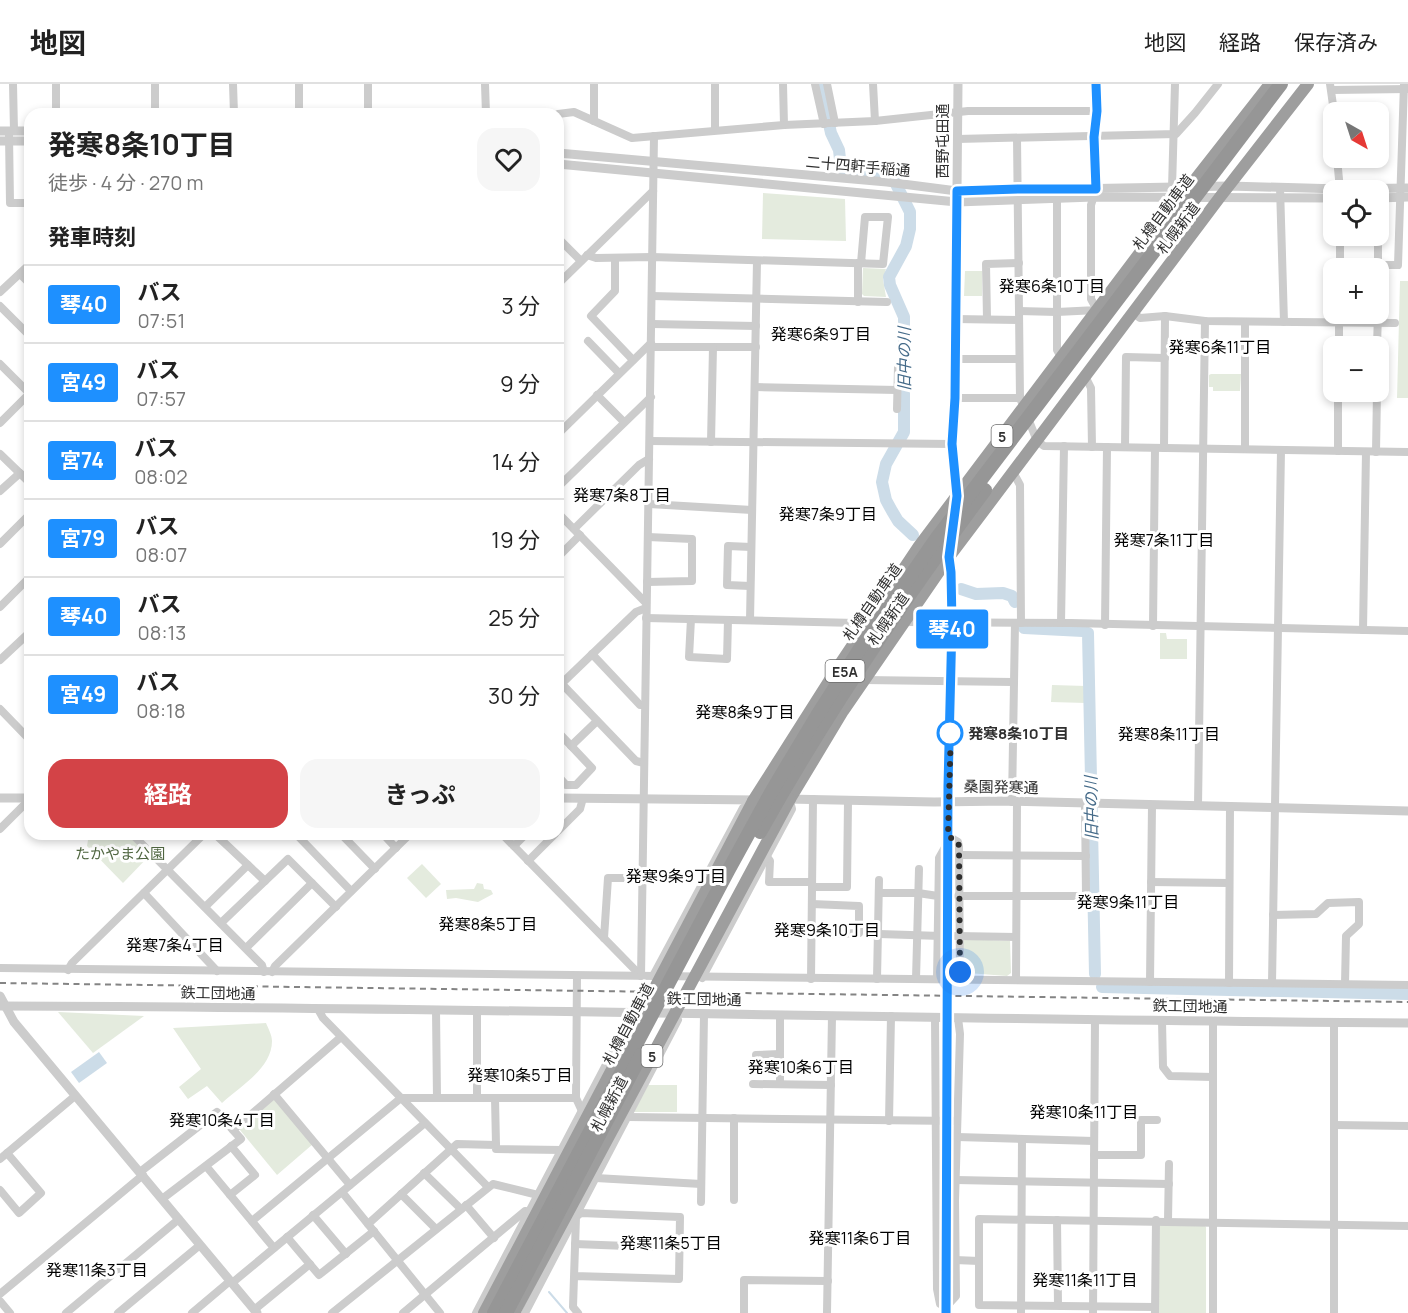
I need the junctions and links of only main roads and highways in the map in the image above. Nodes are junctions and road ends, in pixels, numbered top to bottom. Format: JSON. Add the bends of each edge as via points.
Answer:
{"nodes":[{"id":1,"x":1270,"y":84,"type":"edge"},
{"id":2,"x":1281,"y":84,"type":"edge"},
{"id":3,"x":1293,"y":84,"type":"edge"},
{"id":4,"x":1308,"y":84,"type":"edge"},
{"id":5,"x":1260,"y":89,"type":"edge"},
{"id":6,"x":477,"y":1313,"type":"edge"},
{"id":7,"x":494,"y":1313,"type":"edge"},
{"id":8,"x":506,"y":1313,"type":"edge"},
{"id":9,"x":514,"y":1313,"type":"edge"}],
"edges":[{"from":1,"to":5,"type":"highway","name":"札幌新道","number":"5"},
{"from":2,"to":7,"type":"highway","name":"札樽自動車道","number":"E5A","bridge":true,"via":[[936,539],[842,676],[728,871]]},
{"from":3,"to":8,"type":"highway","name":"札樽自動車道","number":"E5A","bridge":true,"via":[[957,527],[868,653],[735,875]]},
{"from":4,"to":9,"type":"highway","name":"札幌新道","number":"5","bridge":true,"via":[[949,557],[843,711],[790,799]]},
{"from":5,"to":6,"type":"highway","name":"札幌新道","number":"5","bridge":true,"via":[[1061,357],[1021,403],[919,546],[753,801]]}]}
